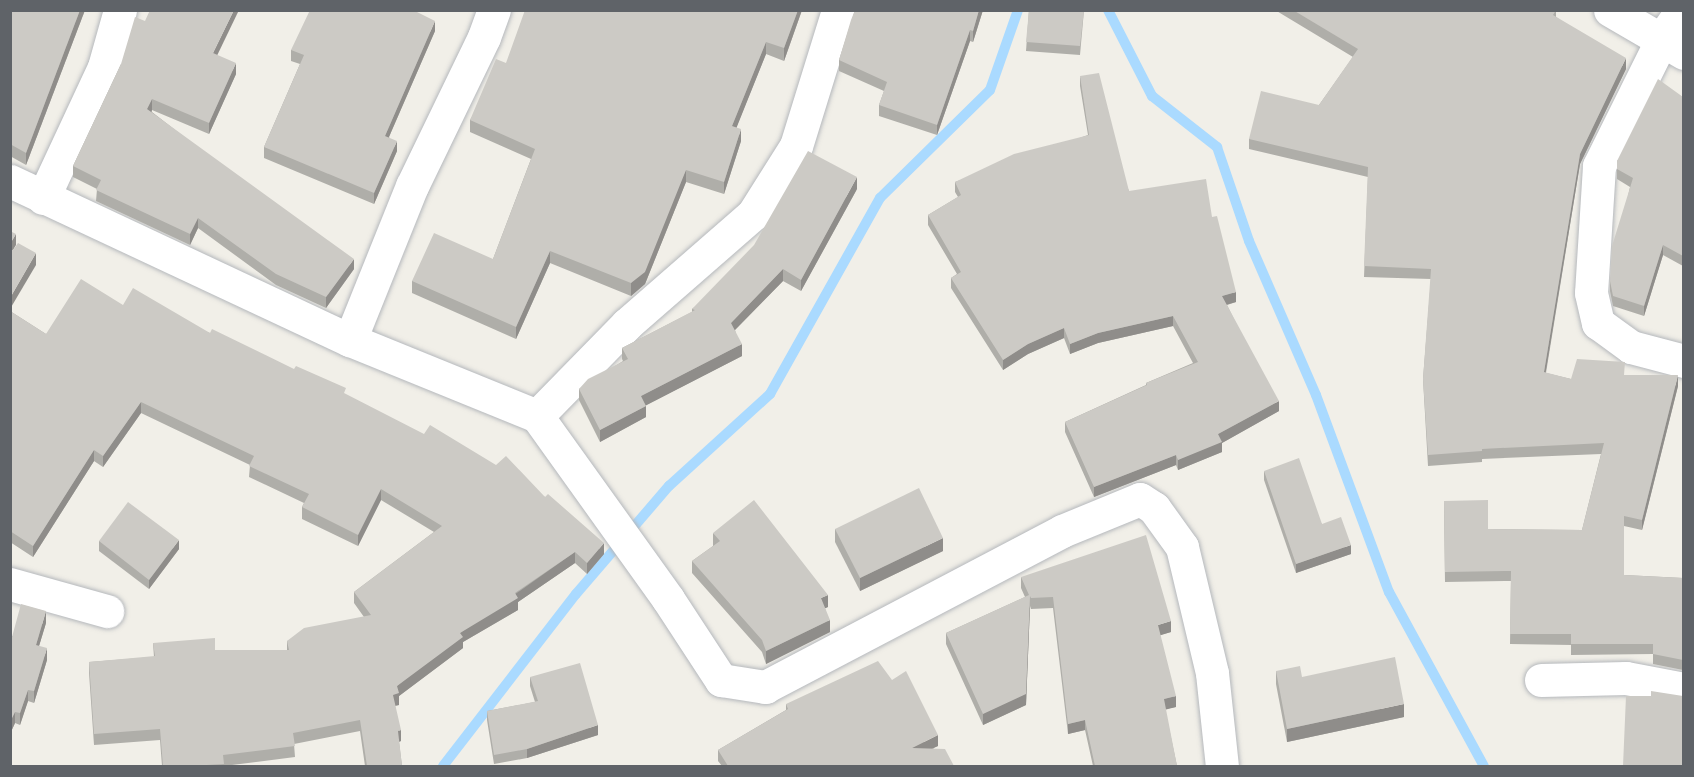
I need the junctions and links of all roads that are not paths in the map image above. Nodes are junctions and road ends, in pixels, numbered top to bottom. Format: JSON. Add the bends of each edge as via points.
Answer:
{"nodes":[{"id":1,"x":120,"y":10,"type":"edge"},
{"id":2,"x":494,"y":10,"type":"edge"},
{"id":3,"x":838,"y":10,"type":"edge"},
{"id":4,"x":1610,"y":10,"type":"edge"},
{"id":5,"x":1682,"y":10,"type":"edge"},
{"id":6,"x":1673,"y":46,"type":"edge"},
{"id":7,"x":10,"y":181,"type":"edge"},
{"id":8,"x":43,"y":198,"type":"junction"},
{"id":9,"x":350,"y":340,"type":"junction"},
{"id":10,"x":1683,"y":361,"type":"edge"},
{"id":11,"x":537,"y":416,"type":"junction"},
{"id":12,"x":10,"y":584,"type":"edge"},
{"id":13,"x":107,"y":611,"type":"dead end"},
{"id":14,"x":1541,"y":680,"type":"dead end"},
{"id":15,"x":1683,"y":689,"type":"edge"},
{"id":16,"x":1222,"y":766,"type":"edge"}],
"edges":[{"from":1,"to":8,"type":"street","via":[[104,67]]},
{"from":2,"to":9,"type":"street","via":[[412,186]]},
{"from":3,"to":11,"type":"street","via":[[796,146],[753,214],[627,324]]},
{"from":4,"to":6,"type":"street"},
{"from":5,"to":6,"type":"street"},
{"from":6,"to":10,"type":"street","via":[[1599,166],[1591,293],[1598,322],[1631,347]]},
{"from":7,"to":8,"type":"street"},
{"from":8,"to":9,"type":"street"},
{"from":9,"to":11,"type":"street"},
{"from":11,"to":16,"type":"street","via":[[668,599],[720,680],[765,687],[1062,531],[1140,499],[1154,507],[1182,547],[1212,673]]},
{"from":12,"to":13,"type":"street"},
{"from":14,"to":15,"type":"street","via":[[1626,678]]}]}
